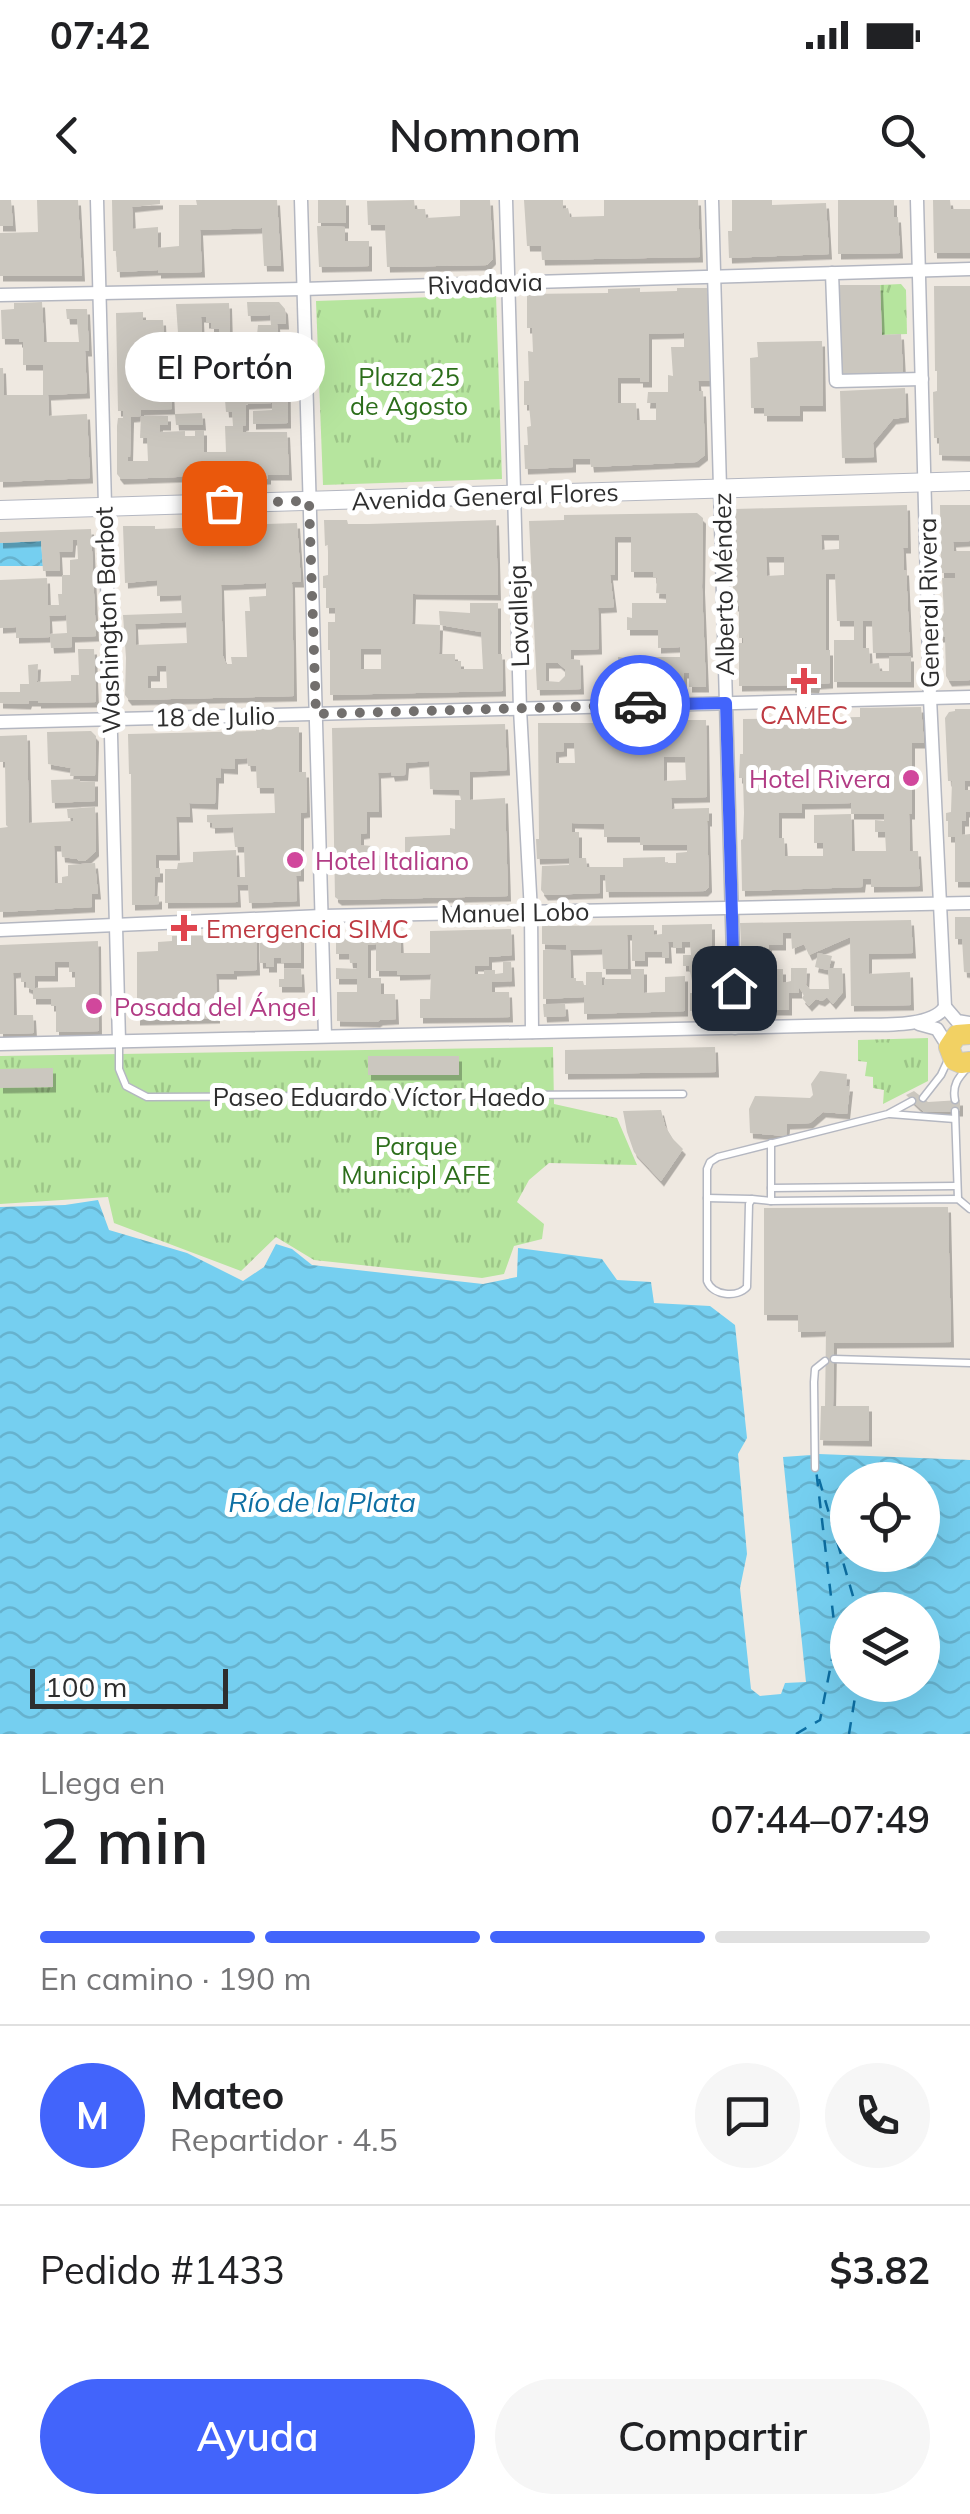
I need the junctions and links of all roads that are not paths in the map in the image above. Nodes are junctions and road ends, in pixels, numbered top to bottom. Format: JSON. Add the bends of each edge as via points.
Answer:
{"nodes":[{"id":1,"x":97,"y":200,"type":"edge"},
{"id":2,"x":301,"y":200,"type":"edge"},
{"id":3,"x":506,"y":200,"type":"edge"},
{"id":4,"x":712,"y":200,"type":"edge"},
{"id":5,"x":917,"y":200,"type":"edge"},
{"id":6,"x":970,"y":269,"type":"edge"},
{"id":7,"x":918,"y":270,"type":"junction"},
{"id":8,"x":832,"y":274,"type":"junction"},
{"id":9,"x":715,"y":278,"type":"junction"},
{"id":10,"x":508,"y":282,"type":"junction"},
{"id":11,"x":302,"y":289,"type":"junction"},
{"id":12,"x":98,"y":293,"type":"junction"},
{"id":13,"x":0,"y":295,"type":"edge"},
{"id":14,"x":922,"y":378,"type":"junction"},
{"id":15,"x":970,"y":482,"type":"edge"},
{"id":16,"x":925,"y":483,"type":"junction"},
{"id":17,"x":721,"y":489,"type":"junction"},
{"id":18,"x":514,"y":495,"type":"junction"},
{"id":19,"x":309,"y":501,"type":"junction"},
{"id":20,"x":104,"y":507,"type":"junction"},
{"id":21,"x":0,"y":510,"type":"edge"},
{"id":22,"x":970,"y":697,"type":"edge"},
{"id":23,"x":930,"y":698,"type":"junction"},
{"id":24,"x":726,"y":703,"type":"junction"},
{"id":25,"x":520,"y":708,"type":"junction"},
{"id":26,"x":316,"y":714,"type":"junction"},
{"id":27,"x":110,"y":719,"type":"junction"},
{"id":28,"x":0,"y":722,"type":"edge"},
{"id":29,"x":970,"y":903,"type":"edge"},
{"id":30,"x":938,"y":904,"type":"junction"},
{"id":31,"x":732,"y":908,"type":"junction"},
{"id":32,"x":531,"y":912,"type":"junction"},
{"id":33,"x":322,"y":916,"type":"junction"},
{"id":34,"x":116,"y":924,"type":"junction"},
{"id":35,"x":0,"y":930,"type":"edge"},
{"id":36,"x":944,"y":1006,"type":"junction"},
{"id":37,"x":912,"y":1022,"type":"junction"},
{"id":38,"x":735,"y":1028,"type":"junction"},
{"id":39,"x":969,"y":1030,"type":"edge"},
{"id":40,"x":532,"y":1032,"type":"junction"},
{"id":41,"x":325,"y":1036,"type":"junction"},
{"id":42,"x":119,"y":1041,"type":"junction"},
{"id":43,"x":0,"y":1044,"type":"edge"},
{"id":44,"x":960,"y":1057,"type":"edge"},
{"id":45,"x":682,"y":1094,"type":"dead end"},
{"id":46,"x":923,"y":1098,"type":"dead end"},
{"id":47,"x":955,"y":1100,"type":"dead end"},
{"id":48,"x":912,"y":1101,"type":"dead end"},
{"id":49,"x":888,"y":1114,"type":"junction"},
{"id":50,"x":771,"y":1143,"type":"junction"},
{"id":51,"x":956,"y":1186,"type":"junction"},
{"id":52,"x":771,"y":1188,"type":"junction"},
{"id":53,"x":707,"y":1198,"type":"junction"},
{"id":54,"x":752,"y":1199,"type":"junction"},
{"id":55,"x":958,"y":1199,"type":"junction"},
{"id":56,"x":771,"y":1201,"type":"junction"},
{"id":57,"x":970,"y":1209,"type":"edge"},
{"id":58,"x":970,"y":1363,"type":"edge"},
{"id":59,"x":815,"y":1468,"type":"dead end"}],
"edges":[{"from":1,"to":12,"type":"street","name":"Washington Barbot"},
{"from":2,"to":11,"type":"street"},
{"from":3,"to":10,"type":"street","name":"Lavalleja"},
{"from":4,"to":9,"type":"street","name":"Alberto Méndez"},
{"from":5,"to":7,"type":"street","name":"General Rivera"},
{"from":6,"to":7,"type":"street","name":"Rivadavia"},
{"from":7,"to":8,"type":"street","name":"Rivadavia"},
{"from":7,"to":14,"type":"street","name":"General Rivera"},
{"from":8,"to":9,"type":"street","name":"Rivadavia"},
{"from":8,"to":14,"type":"street","via":[[836,380]]},
{"from":9,"to":10,"type":"street","name":"Rivadavia"},
{"from":9,"to":17,"type":"street","name":"Alberto Méndez"},
{"from":10,"to":11,"type":"street","name":"Rivadavia"},
{"from":10,"to":18,"type":"street","name":"Lavalleja"},
{"from":11,"to":12,"type":"street","name":"Rivadavia"},
{"from":11,"to":19,"type":"street"},
{"from":12,"to":13,"type":"street","name":"Rivadavia"},
{"from":12,"to":20,"type":"street","name":"Washington Barbot"},
{"from":14,"to":16,"type":"street","name":"General Rivera"},
{"from":15,"to":16,"type":"street","name":"Avenida General Flores"},
{"from":16,"to":17,"type":"street","name":"Avenida General Flores"},
{"from":16,"to":23,"type":"street","name":"General Rivera"},
{"from":17,"to":18,"type":"street","name":"Avenida General Flores"},
{"from":17,"to":24,"type":"street","name":"Alberto Méndez"},
{"from":18,"to":19,"type":"street","name":"Avenida General Flores"},
{"from":18,"to":25,"type":"street","name":"Lavalleja"},
{"from":19,"to":20,"type":"street","name":"Avenida General Flores"},
{"from":19,"to":26,"type":"street"},
{"from":20,"to":21,"type":"street","name":"Avenida General Flores"},
{"from":20,"to":27,"type":"street","name":"Washington Barbot"},
{"from":22,"to":23,"type":"street","name":"18 de Julio"},
{"from":23,"to":24,"type":"street","name":"18 de Julio"},
{"from":23,"to":30,"type":"street","name":"General Rivera"},
{"from":24,"to":25,"type":"street","name":"18 de Julio"},
{"from":24,"to":31,"type":"street","name":"Alberto Méndez"},
{"from":25,"to":26,"type":"street","name":"18 de Julio"},
{"from":25,"to":32,"type":"street","name":"Lavalleja"},
{"from":26,"to":27,"type":"street","name":"18 de Julio"},
{"from":26,"to":33,"type":"street"},
{"from":27,"to":28,"type":"street","name":"18 de Julio"},
{"from":27,"to":34,"type":"street","name":"Washington Barbot"},
{"from":29,"to":30,"type":"street","name":"Manuel Lobo"},
{"from":30,"to":31,"type":"street","name":"Manuel Lobo"},
{"from":30,"to":36,"type":"street","name":"General Rivera"},
{"from":31,"to":32,"type":"street","name":"Manuel Lobo"},
{"from":31,"to":38,"type":"street","name":"Alberto Méndez"},
{"from":32,"to":33,"type":"street","name":"Manuel Lobo"},
{"from":32,"to":40,"type":"street","name":"Lavalleja"},
{"from":33,"to":34,"type":"street","name":"Manuel Lobo"},
{"from":33,"to":41,"type":"street"},
{"from":34,"to":35,"type":"street","name":"Manuel Lobo"},
{"from":34,"to":42,"type":"street","name":"Washington Barbot"},
{"from":36,"to":37,"type":"street","via":[[936,1018]]},
{"from":36,"to":39,"type":"street"},
{"from":37,"to":38,"type":"street"},
{"from":37,"to":44,"type":"street","via":[[933,1026]]},
{"from":38,"to":40,"type":"street"},
{"from":39,"to":44,"type":"main road","via":[[950,1042]]},
{"from":40,"to":41,"type":"street"},
{"from":41,"to":42,"type":"street"},
{"from":42,"to":43,"type":"street"},
{"from":42,"to":45,"type":"lane","name":"Paseo Eduardo Víctor Haedo","via":[[126,1086],[147,1097]]},
{"from":44,"to":46,"type":"lane"},
{"from":44,"to":47,"type":"lane"},
{"from":48,"to":49,"type":"lane"},
{"from":49,"to":50,"type":"lane"},
{"from":49,"to":51,"type":"lane","via":[[955,1115]]},
{"from":50,"to":52,"type":"lane"},
{"from":50,"to":53,"type":"lane","via":[[710,1162]]},
{"from":51,"to":52,"type":"lane"},
{"from":51,"to":55,"type":"lane"},
{"from":52,"to":56,"type":"lane"},
{"from":53,"to":54,"type":"lane"},
{"from":53,"to":54,"type":"lane","via":[[707,1281],[716,1292],[739,1294],[747,1287]]},
{"from":54,"to":56,"type":"lane"},
{"from":55,"to":56,"type":"lane"},
{"from":55,"to":57,"type":"lane"},
{"from":58,"to":59,"type":"lane","via":[[830,1360],[815,1369]]}]}
